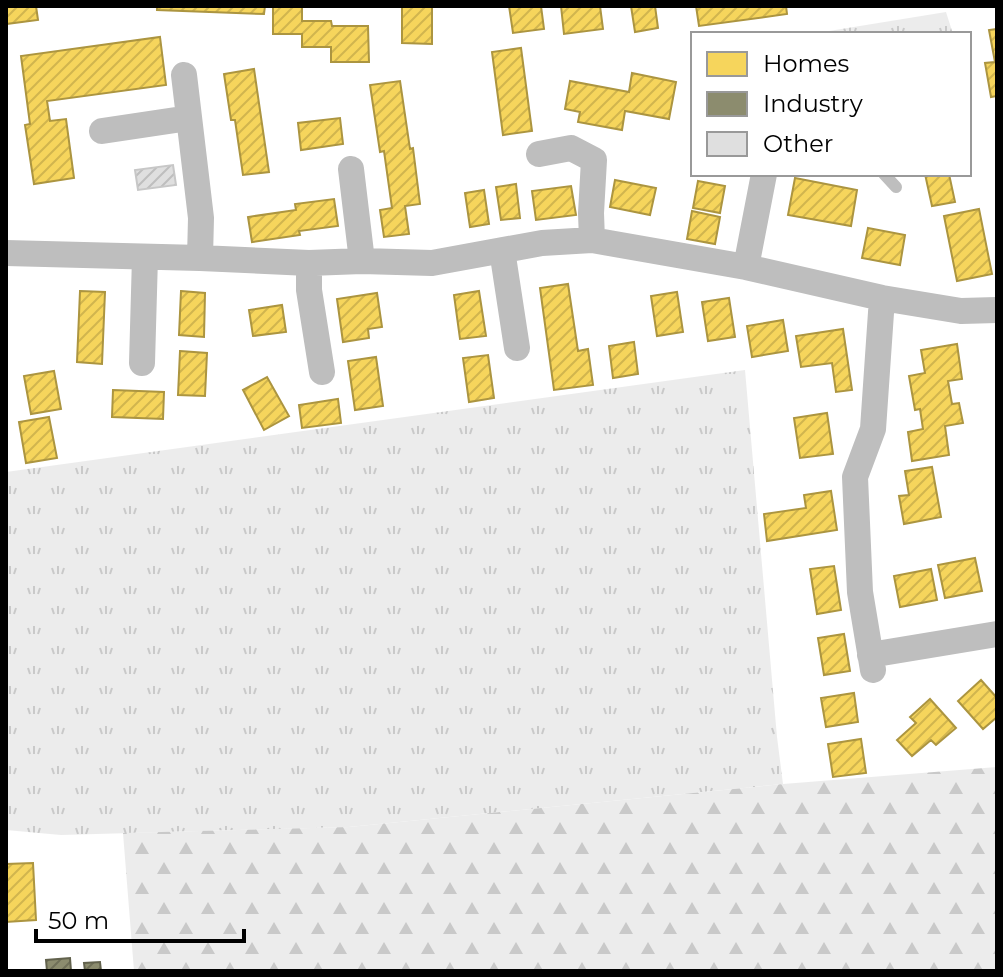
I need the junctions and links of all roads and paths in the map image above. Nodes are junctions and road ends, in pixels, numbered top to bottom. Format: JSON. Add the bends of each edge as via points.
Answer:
{"nodes":[{"id":1,"x":184,"y":75,"type":"dead end"},
{"id":2,"x":189,"y":118,"type":"junction"},
{"id":3,"x":102,"y":131,"type":"dead end"},
{"id":4,"x":539,"y":154,"type":"dead end"},
{"id":5,"x":351,"y":169,"type":"dead end"},
{"id":6,"x":764,"y":176,"type":"edge"},
{"id":7,"x":886,"y":176,"type":"edge"},
{"id":8,"x":896,"y":187,"type":"dead end"},
{"id":9,"x":592,"y":240,"type":"junction"},
{"id":10,"x":502,"y":250,"type":"junction"},
{"id":11,"x":6,"y":253,"type":"edge"},
{"id":12,"x":145,"y":257,"type":"junction"},
{"id":13,"x":200,"y":258,"type":"junction"},
{"id":14,"x":362,"y":261,"type":"junction"},
{"id":15,"x":309,"y":263,"type":"junction"},
{"id":16,"x":746,"y":267,"type":"junction"},
{"id":17,"x":882,"y":298,"type":"junction"},
{"id":18,"x":997,"y":310,"type":"edge"},
{"id":19,"x":517,"y":348,"type":"dead end"},
{"id":20,"x":142,"y":363,"type":"dead end"},
{"id":21,"x":322,"y":372,"type":"dead end"},
{"id":22,"x":997,"y":634,"type":"edge"}],
"edges":[{"from":1,"to":2,"type":"street"},
{"from":2,"to":3,"type":"street"},
{"from":2,"to":13,"type":"street","via":[[201,218]]},
{"from":4,"to":9,"type":"street","via":[[571,148],[594,160]]},
{"from":5,"to":14,"type":"street"},
{"from":6,"to":16,"type":"street"},
{"from":7,"to":8,"type":"lane"},
{"from":9,"to":10,"type":"street"},
{"from":9,"to":16,"type":"street"},
{"from":10,"to":14,"type":"street","via":[[432,263]]},
{"from":10,"to":19,"type":"street"},
{"from":11,"to":12,"type":"street"},
{"from":12,"to":13,"type":"street"},
{"from":12,"to":20,"type":"street"},
{"from":13,"to":15,"type":"street"},
{"from":14,"to":15,"type":"street"},
{"from":15,"to":21,"type":"street"},
{"from":16,"to":17,"type":"street"},
{"from":17,"to":18,"type":"street","via":[[961,311]]},
{"from":17,"to":22,"type":"street","via":[[873,429],[855,477],[860,592],[872,663]]}]}
